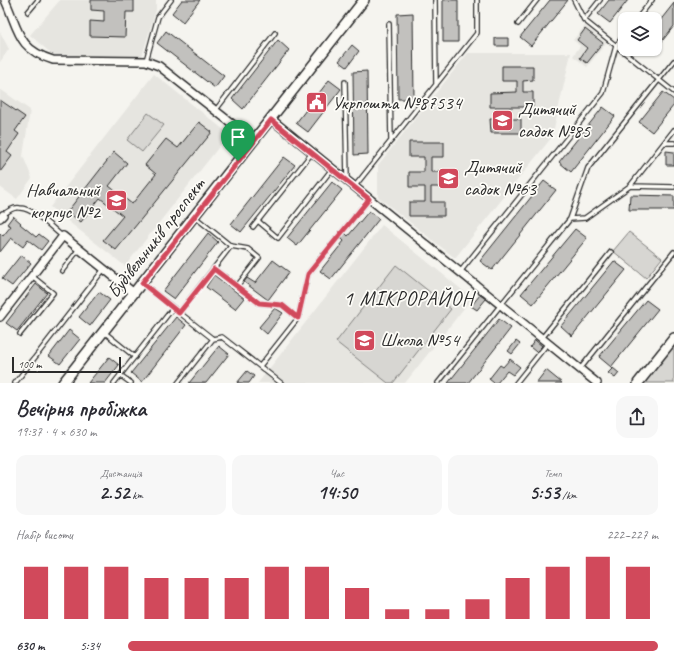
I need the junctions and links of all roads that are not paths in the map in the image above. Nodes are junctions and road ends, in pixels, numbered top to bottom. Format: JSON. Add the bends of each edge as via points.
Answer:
{"nodes":[{"id":1,"x":5,"y":0,"type":"edge"},
{"id":2,"x":38,"y":0,"type":"edge"},
{"id":3,"x":171,"y":0,"type":"edge"},
{"id":4,"x":364,"y":0,"type":"edge"},
{"id":5,"x":435,"y":0,"type":"edge"},
{"id":6,"x":477,"y":0,"type":"edge"},
{"id":7,"x":537,"y":0,"type":"edge"},
{"id":8,"x":574,"y":0,"type":"edge"},
{"id":9,"x":600,"y":0,"type":"edge"},
{"id":10,"x":652,"y":0,"type":"edge"},
{"id":11,"x":28,"y":12,"type":"dead end"},
{"id":12,"x":643,"y":12,"type":"edge"},
{"id":13,"x":584,"y":20,"type":"junction"},
{"id":14,"x":390,"y":24,"type":"dead end"},
{"id":15,"x":518,"y":24,"type":"dead end"},
{"id":16,"x":275,"y":33,"type":"dead end"},
{"id":17,"x":618,"y":43,"type":"edge"},
{"id":18,"x":616,"y":46,"type":"junction"},
{"id":19,"x":146,"y":61,"type":"junction"},
{"id":20,"x":674,"y":61,"type":"edge"},
{"id":21,"x":659,"y":80,"type":"junction"},
{"id":22,"x":345,"y":82,"type":"dead end"},
{"id":23,"x":436,"y":85,"type":"junction"},
{"id":24,"x":674,"y":92,"type":"edge"},
{"id":25,"x":215,"y":110,"type":"junction"},
{"id":26,"x":271,"y":120,"type":"junction"},
{"id":27,"x":674,"y":130,"type":"edge"},
{"id":28,"x":254,"y":141,"type":"junction"},
{"id":29,"x":391,"y":141,"type":"junction"},
{"id":30,"x":664,"y":143,"type":"junction"},
{"id":31,"x":674,"y":144,"type":"edge"},
{"id":32,"x":312,"y":153,"type":"junction"},
{"id":33,"x":332,"y":169,"type":"junction"},
{"id":34,"x":347,"y":181,"type":"junction"},
{"id":35,"x":630,"y":186,"type":"junction"},
{"id":36,"x":674,"y":186,"type":"edge"},
{"id":37,"x":354,"y":187,"type":"junction"},
{"id":38,"x":369,"y":199,"type":"junction"},
{"id":39,"x":1,"y":216,"type":"edge"},
{"id":40,"x":194,"y":217,"type":"junction"},
{"id":41,"x":570,"y":219,"type":"junction"},
{"id":42,"x":258,"y":222,"type":"junction"},
{"id":43,"x":253,"y":227,"type":"dead end"},
{"id":44,"x":63,"y":236,"type":"junction"},
{"id":45,"x":231,"y":246,"type":"junction"},
{"id":46,"x":79,"y":249,"type":"junction"},
{"id":47,"x":611,"y":252,"type":"dead end"},
{"id":48,"x":674,"y":252,"type":"edge"},
{"id":49,"x":104,"y":269,"type":"junction"},
{"id":50,"x":214,"y":269,"type":"junction"},
{"id":51,"x":62,"y":271,"type":"dead end"},
{"id":52,"x":460,"y":272,"type":"junction"},
{"id":53,"x":32,"y":276,"type":"junction"},
{"id":54,"x":142,"y":283,"type":"junction"},
{"id":55,"x":237,"y":286,"type":"junction"},
{"id":56,"x":134,"y":293,"type":"junction"},
{"id":57,"x":500,"y":305,"type":"junction"},
{"id":58,"x":173,"y":308,"type":"junction"},
{"id":59,"x":179,"y":313,"type":"junction"},
{"id":60,"x":0,"y":317,"type":"edge"},
{"id":61,"x":298,"y":318,"type":"junction"},
{"id":62,"x":103,"y":331,"type":"junction"},
{"id":63,"x":20,"y":334,"type":"dead end"},
{"id":64,"x":542,"y":338,"type":"junction"},
{"id":65,"x":674,"y":338,"type":"edge"},
{"id":66,"x":213,"y":339,"type":"junction"},
{"id":67,"x":548,"y":343,"type":"junction"},
{"id":68,"x":135,"y":357,"type":"junction"},
{"id":69,"x":260,"y":366,"type":"junction"},
{"id":70,"x":580,"y":369,"type":"junction"},
{"id":71,"x":120,"y":375,"type":"junction"},
{"id":72,"x":15,"y":383,"type":"edge"},
{"id":73,"x":63,"y":383,"type":"edge"},
{"id":74,"x":114,"y":383,"type":"edge"},
{"id":75,"x":131,"y":383,"type":"edge"},
{"id":76,"x":178,"y":383,"type":"edge"},
{"id":77,"x":281,"y":383,"type":"edge"},
{"id":78,"x":438,"y":383,"type":"edge"},
{"id":79,"x":516,"y":383,"type":"edge"},
{"id":80,"x":597,"y":383,"type":"edge"},
{"id":81,"x":638,"y":383,"type":"edge"}],
"edges":[{"from":1,"to":19,"type":"street","via":[[20,37],[30,49],[43,57],[53,60]]},
{"from":2,"to":11,"type":"lane"},
{"from":3,"to":19,"type":"lane","via":[[158,17]]},
{"from":4,"to":26,"type":"main road","name":"Будівельників проспект"},
{"from":5,"to":23,"type":"lane"},
{"from":6,"to":23,"type":"lane","via":[[477,33]]},
{"from":7,"to":15,"type":"lane"},
{"from":8,"to":13,"type":"lane"},
{"from":9,"to":13,"type":"lane"},
{"from":10,"to":12,"type":"lane"},
{"from":13,"to":18,"type":"lane"},
{"from":14,"to":29,"type":"lane"},
{"from":16,"to":25,"type":"lane"},
{"from":17,"to":18,"type":"lane"},
{"from":18,"to":21,"type":"lane"},
{"from":18,"to":52,"type":"lane","via":[[603,93]]},
{"from":19,"to":25,"type":"street","via":[[159,66]]},
{"from":20,"to":21,"type":"lane"},
{"from":21,"to":24,"type":"lane"},
{"from":21,"to":41,"type":"lane","via":[[588,168]]},
{"from":22,"to":34,"type":"lane"},
{"from":23,"to":29,"type":"lane"},
{"from":25,"to":28,"type":"street"},
{"from":26,"to":28,"type":"main road","name":"Будівельників проспект"},
{"from":26,"to":32,"type":"street"},
{"from":27,"to":30,"type":"lane"},
{"from":28,"to":40,"type":"main road","name":"Будівельників проспект"},
{"from":29,"to":37,"type":"lane"},
{"from":30,"to":31,"type":"lane"},
{"from":30,"to":35,"type":"lane"},
{"from":32,"to":33,"type":"street"},
{"from":32,"to":42,"type":"lane"},
{"from":33,"to":34,"type":"street"},
{"from":33,"to":42,"type":"lane","via":[[278,238]]},
{"from":34,"to":37,"type":"street"},
{"from":35,"to":36,"type":"lane"},
{"from":35,"to":41,"type":"lane","via":[[586,218]]},
{"from":37,"to":38,"type":"street"},
{"from":38,"to":52,"type":"street"},
{"from":38,"to":61,"type":"lane","via":[[308,274]]},
{"from":39,"to":44,"type":"lane","via":[[10,209],[29,210]]},
{"from":40,"to":45,"type":"lane"},
{"from":40,"to":54,"type":"main road","name":"Будівельників проспект"},
{"from":41,"to":57,"type":"lane"},
{"from":42,"to":43,"type":"lane"},
{"from":44,"to":46,"type":"street"},
{"from":44,"to":53,"type":"street"},
{"from":45,"to":50,"type":"lane"},
{"from":45,"to":55,"type":"lane","via":[[248,248],[259,258]]},
{"from":46,"to":49,"type":"street"},
{"from":46,"to":51,"type":"lane"},
{"from":47,"to":64,"type":"lane"},
{"from":48,"to":70,"type":"lane"},
{"from":49,"to":56,"type":"street"},
{"from":49,"to":72,"type":"lane"},
{"from":50,"to":55,"type":"lane"},
{"from":50,"to":59,"type":"lane"},
{"from":52,"to":57,"type":"street"},
{"from":53,"to":60,"type":"street"},
{"from":53,"to":63,"type":"lane","via":[[53,293]]},
{"from":54,"to":56,"type":"main road","name":"Будівельників проспект"},
{"from":54,"to":58,"type":"lane"},
{"from":55,"to":61,"type":"lane","via":[[259,303],[282,305]]},
{"from":56,"to":62,"type":"main road","name":"Будівельників проспект"},
{"from":57,"to":64,"type":"street"},
{"from":57,"to":78,"type":"lane"},
{"from":58,"to":59,"type":"lane"},
{"from":58,"to":68,"type":"lane"},
{"from":59,"to":66,"type":"lane"},
{"from":61,"to":69,"type":"lane"},
{"from":62,"to":68,"type":"lane"},
{"from":62,"to":73,"type":"main road","name":"Будівельників проспект"},
{"from":64,"to":67,"type":"street"},
{"from":65,"to":81,"type":"main road"},
{"from":66,"to":69,"type":"lane","via":[[222,337]]},
{"from":66,"to":76,"type":"lane"},
{"from":67,"to":70,"type":"street"},
{"from":67,"to":79,"type":"lane"},
{"from":68,"to":71,"type":"lane"},
{"from":69,"to":77,"type":"lane"},
{"from":70,"to":80,"type":"street"},
{"from":71,"to":74,"type":"lane"},
{"from":71,"to":75,"type":"lane"}]}
